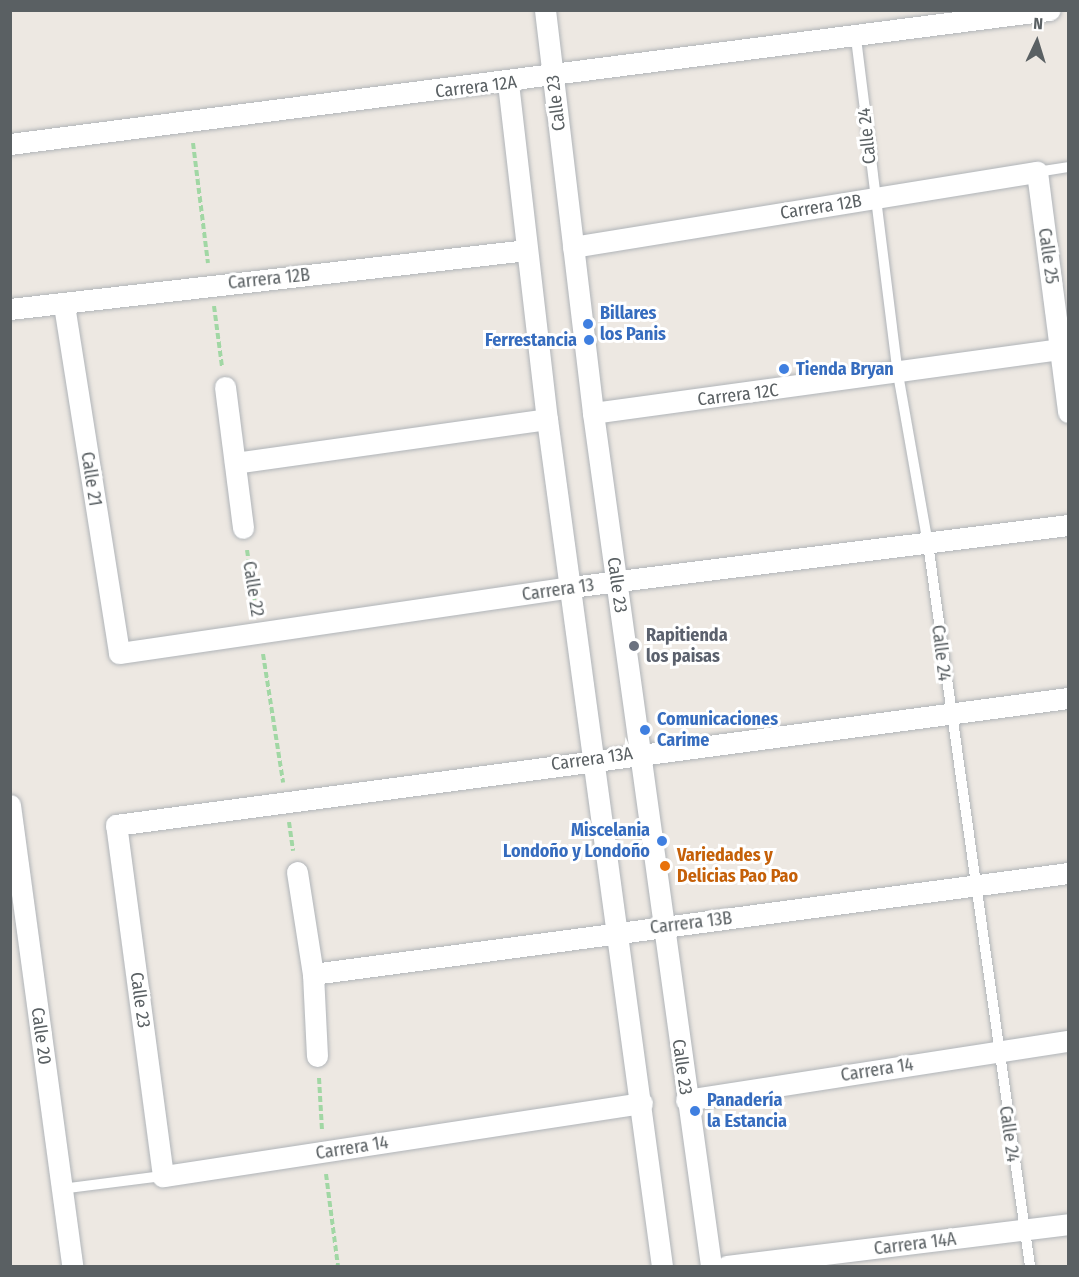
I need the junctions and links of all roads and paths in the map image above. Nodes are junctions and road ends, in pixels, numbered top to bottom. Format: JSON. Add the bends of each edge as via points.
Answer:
{"nodes":[{"id":1,"x":545,"y":10,"type":"edge"},
{"id":2,"x":1049,"y":10,"type":"edge"},
{"id":3,"x":856,"y":38,"type":"junction"},
{"id":4,"x":553,"y":77,"type":"junction"},
{"id":5,"x":508,"y":83,"type":"junction"},
{"id":6,"x":190,"y":121,"type":"junction"},
{"id":7,"x":10,"y":144,"type":"edge"},
{"id":8,"x":1068,"y":167,"type":"edge"},
{"id":9,"x":1037,"y":172,"type":"junction"},
{"id":10,"x":874,"y":199,"type":"junction"},
{"id":11,"x":573,"y":247,"type":"junction"},
{"id":12,"x":527,"y":250,"type":"junction"},
{"id":13,"x":211,"y":285,"type":"junction"},
{"id":14,"x":64,"y":305,"type":"junction"},
{"id":15,"x":10,"y":309,"type":"edge"},
{"id":16,"x":1060,"y":349,"type":"junction"},
{"id":17,"x":898,"y":374,"type":"junction"},
{"id":18,"x":225,"y":387,"type":"joint"},
{"id":19,"x":1068,"y":412,"type":"edge"},
{"id":20,"x":593,"y":413,"type":"junction"},
{"id":21,"x":547,"y":419,"type":"junction"},
{"id":22,"x":235,"y":463,"type":"junction"},
{"id":23,"x":1068,"y":525,"type":"edge"},
{"id":24,"x":243,"y":528,"type":"joint"},
{"id":25,"x":928,"y":544,"type":"junction"},
{"id":26,"x":617,"y":582,"type":"junction"},
{"id":27,"x":571,"y":587,"type":"junction"},
{"id":28,"x":259,"y":632,"type":"junction"},
{"id":29,"x":119,"y":653,"type":"joint"},
{"id":30,"x":1068,"y":698,"type":"edge"},
{"id":31,"x":949,"y":713,"type":"junction"},
{"id":32,"x":640,"y":752,"type":"junction"},
{"id":33,"x":594,"y":759,"type":"junction"},
{"id":34,"x":286,"y":801,"type":"junction"},
{"id":35,"x":10,"y":805,"type":"edge"},
{"id":36,"x":116,"y":825,"type":"joint"},
{"id":37,"x":297,"y":872,"type":"joint"},
{"id":38,"x":1068,"y":873,"type":"edge"},
{"id":39,"x":973,"y":886,"type":"junction"},
{"id":40,"x":663,"y":927,"type":"junction"},
{"id":41,"x":619,"y":932,"type":"junction"},
{"id":42,"x":313,"y":974,"type":"junction"},
{"id":43,"x":1068,"y":1041,"type":"edge"},
{"id":44,"x":997,"y":1051,"type":"junction"},
{"id":45,"x":317,"y":1056,"type":"dead end"},
{"id":46,"x":686,"y":1100,"type":"junction"},
{"id":47,"x":642,"y":1103,"type":"junction"},
{"id":48,"x":163,"y":1176,"type":"junction"},
{"id":49,"x":61,"y":1189,"type":"junction"},
{"id":50,"x":1068,"y":1224,"type":"edge"},
{"id":51,"x":1023,"y":1231,"type":"junction"},
{"id":52,"x":72,"y":1266,"type":"edge"},
{"id":53,"x":662,"y":1266,"type":"edge"},
{"id":54,"x":711,"y":1266,"type":"edge"},
{"id":55,"x":726,"y":1266,"type":"edge"},
{"id":56,"x":1030,"y":1266,"type":"edge"}],
"edges":[{"from":1,"to":4,"type":"street","name":"Calle 23"},
{"from":2,"to":3,"type":"street","name":"Carrera 12A"},
{"from":3,"to":4,"type":"street","name":"Carrera 12A"},
{"from":3,"to":10,"type":"lane","name":"Calle 24"},
{"from":4,"to":5,"type":"street","name":"Carrera 12A"},
{"from":4,"to":11,"type":"street","name":"Calle 23"},
{"from":5,"to":6,"type":"street","name":"Carrera 12A"},
{"from":5,"to":12,"type":"street"},
{"from":6,"to":7,"type":"street","name":"Carrera 12A"},
{"from":6,"to":13,"type":"path"},
{"from":8,"to":9,"type":"lane","name":"Carrera 12B"},
{"from":9,"to":10,"type":"street","name":"Carrera 12B"},
{"from":9,"to":16,"type":"street","name":"Calle 25"},
{"from":10,"to":11,"type":"street","name":"Carrera 12B"},
{"from":10,"to":17,"type":"lane","name":"Calle 24"},
{"from":11,"to":20,"type":"street","name":"Calle 23"},
{"from":12,"to":13,"type":"street","name":"Carrera 12B"},
{"from":12,"to":21,"type":"street"},
{"from":13,"to":14,"type":"street","name":"Carrera 12B"},
{"from":13,"to":18,"type":"path"},
{"from":14,"to":15,"type":"street","name":"Carrera 12B"},
{"from":14,"to":29,"type":"street","name":"Calle 21"},
{"from":16,"to":17,"type":"street","name":"Carrera 12C"},
{"from":16,"to":19,"type":"street","name":"Calle 25"},
{"from":17,"to":20,"type":"street","name":"Carrera 12C"},
{"from":17,"to":25,"type":"lane","name":"Calle 24"},
{"from":18,"to":22,"type":"street"},
{"from":20,"to":26,"type":"street","name":"Calle 23"},
{"from":21,"to":22,"type":"street"},
{"from":21,"to":27,"type":"street"},
{"from":22,"to":24,"type":"street"},
{"from":23,"to":25,"type":"street","name":"Carrera 13"},
{"from":24,"to":28,"type":"path","name":"Calle 22"},
{"from":25,"to":26,"type":"street","name":"Carrera 13"},
{"from":25,"to":31,"type":"lane","name":"Calle 24"},
{"from":26,"to":27,"type":"street","name":"Carrera 13"},
{"from":26,"to":32,"type":"street","name":"Calle 23"},
{"from":27,"to":28,"type":"street","name":"Carrera 13"},
{"from":27,"to":33,"type":"street"},
{"from":28,"to":29,"type":"street","name":"Carrera 13"},
{"from":28,"to":34,"type":"path","name":"Calle 22"},
{"from":30,"to":31,"type":"street","name":"Carrera 13A"},
{"from":31,"to":32,"type":"street","name":"Carrera 13A"},
{"from":31,"to":39,"type":"lane","name":"Calle 24"},
{"from":32,"to":33,"type":"street","name":"Carrera 13A"},
{"from":32,"to":40,"type":"street","name":"Calle 23"},
{"from":33,"to":34,"type":"street","name":"Carrera 13A"},
{"from":33,"to":41,"type":"street"},
{"from":34,"to":36,"type":"street","name":"Carrera 13A"},
{"from":34,"to":37,"type":"path","name":"Calle 22"},
{"from":35,"to":49,"type":"street","name":"Calle 20"},
{"from":36,"to":48,"type":"street","name":"Calle 23"},
{"from":37,"to":42,"type":"street"},
{"from":38,"to":39,"type":"street","name":"Carrera 13B"},
{"from":39,"to":40,"type":"street","name":"Carrera 13B"},
{"from":39,"to":44,"type":"lane","name":"Calle 24"},
{"from":40,"to":41,"type":"street","name":"Carrera 13B"},
{"from":40,"to":46,"type":"street","name":"Calle 23"},
{"from":41,"to":42,"type":"street","name":"Carrera 13B"},
{"from":41,"to":47,"type":"street"},
{"from":42,"to":45,"type":"street"},
{"from":43,"to":44,"type":"street","name":"Carrera 14"},
{"from":44,"to":46,"type":"street","name":"Carrera 14"},
{"from":44,"to":51,"type":"lane","name":"Calle 24"},
{"from":46,"to":54,"type":"street","name":"Calle 23"},
{"from":47,"to":48,"type":"street","name":"Carrera 14"},
{"from":47,"to":53,"type":"street"},
{"from":48,"to":49,"type":"lane","name":"Carrera 14"},
{"from":49,"to":52,"type":"street","name":"Calle 20"},
{"from":50,"to":51,"type":"street","name":"Carrera 14A"},
{"from":51,"to":55,"type":"street","name":"Carrera 14A"},
{"from":51,"to":56,"type":"lane","name":"Calle 24"}]}
